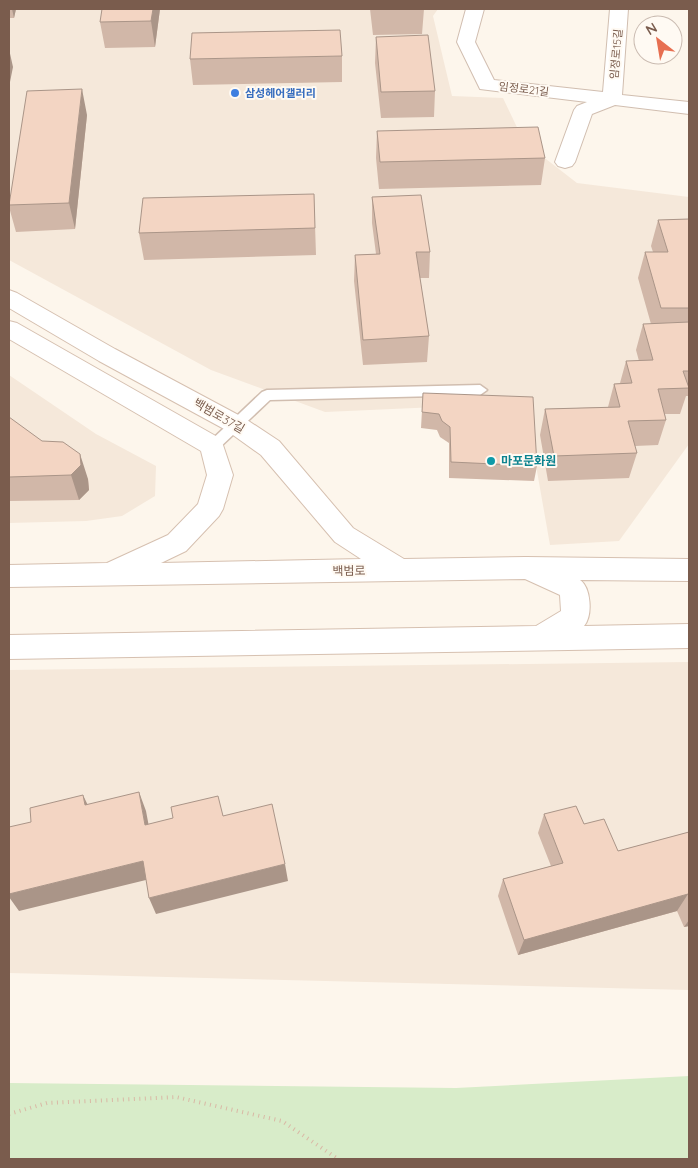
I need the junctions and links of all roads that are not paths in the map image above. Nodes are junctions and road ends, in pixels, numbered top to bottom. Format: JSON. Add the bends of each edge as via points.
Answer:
{"nodes":[{"id":1,"x":475,"y":9,"type":"edge"},
{"id":2,"x":619,"y":9,"type":"edge"},
{"id":3,"x":612,"y":100,"type":"junction"},
{"id":4,"x":689,"y":108,"type":"edge"},
{"id":5,"x":565,"y":162,"type":"dead end"},
{"id":6,"x":9,"y":298,"type":"edge"},
{"id":7,"x":9,"y":329,"type":"edge"},
{"id":8,"x":480,"y":390,"type":"dead end"},
{"id":9,"x":235,"y":424,"type":"junction"},
{"id":10,"x":212,"y":446,"type":"junction"},
{"id":11,"x":526,"y":568,"type":"junction"},
{"id":12,"x":400,"y":570,"type":"junction"},
{"id":13,"x":689,"y":570,"type":"edge"},
{"id":14,"x":109,"y":575,"type":"junction"},
{"id":15,"x":9,"y":576,"type":"edge"},
{"id":16,"x":689,"y":636,"type":"edge"},
{"id":17,"x":542,"y":637,"type":"junction"},
{"id":18,"x":9,"y":647,"type":"edge"}],
"edges":[{"from":1,"to":3,"type":"street","name":"임정로21길","via":[[466,42],[487,84]]},
{"from":2,"to":3,"type":"street","name":"임정로15길"},
{"from":3,"to":4,"type":"street"},
{"from":3,"to":5,"type":"street","via":[[584,110]]},
{"from":6,"to":9,"type":"street","name":"백범로37길"},
{"from":7,"to":10,"type":"street"},
{"from":8,"to":9,"type":"lane","via":[[267,396]]},
{"from":9,"to":10,"type":"lane"},
{"from":9,"to":12,"type":"street","name":"백범로37길","via":[[270,448],[344,536]]},
{"from":10,"to":14,"type":"street","via":[[220,475],[210,509],[177,543]]},
{"from":11,"to":12,"type":"street","name":"백범로"},
{"from":11,"to":13,"type":"street","name":"백범로"},
{"from":11,"to":17,"type":"street","via":[[573,589],[576,616]]},
{"from":12,"to":14,"type":"street","name":"백범로"},
{"from":14,"to":15,"type":"street","name":"백범로"},
{"from":16,"to":17,"type":"street"},
{"from":17,"to":18,"type":"street"}]}
